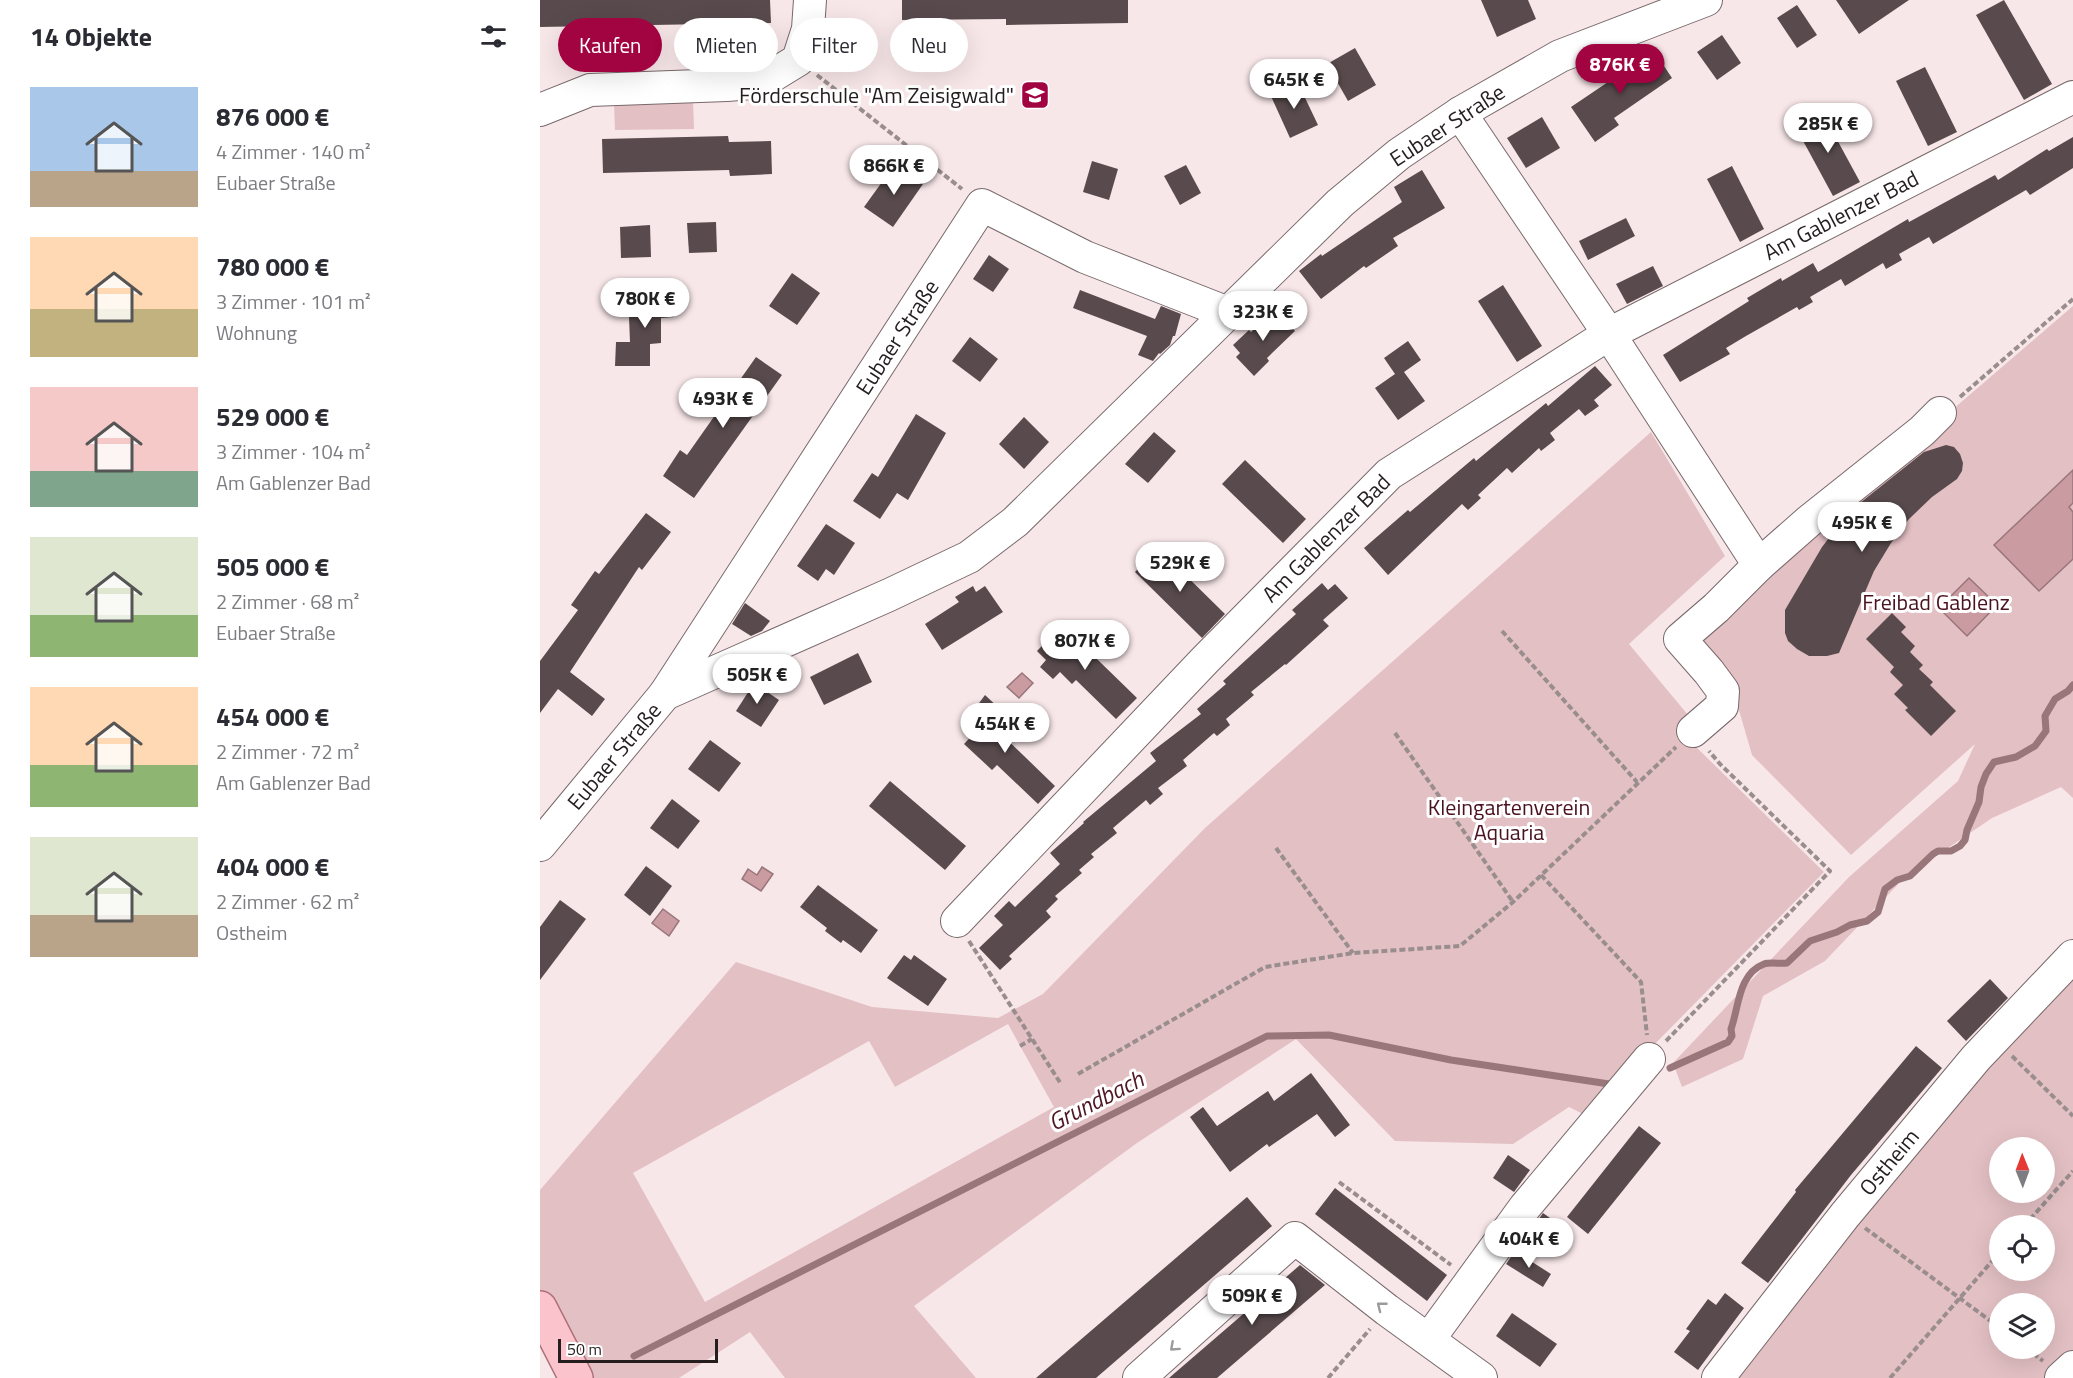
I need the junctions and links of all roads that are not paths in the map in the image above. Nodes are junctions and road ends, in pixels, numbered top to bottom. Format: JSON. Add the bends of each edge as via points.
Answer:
{"nodes":[{"id":1,"x":810,"y":0,"type":"edge"},
{"id":2,"x":1706,"y":0,"type":"edge"},
{"id":3,"x":2073,"y":97,"type":"edge"},
{"id":4,"x":540,"y":110,"type":"edge"},
{"id":5,"x":1460,"y":113,"type":"junction"},
{"id":6,"x":1228,"y":313,"type":"junction"},
{"id":7,"x":1609,"y":334,"type":"junction"},
{"id":8,"x":1940,"y":413,"type":"road end"},
{"id":9,"x":1760,"y":565,"type":"junction"},
{"id":10,"x":665,"y":694,"type":"junction"},
{"id":11,"x":1693,"y":731,"type":"road end"},
{"id":12,"x":540,"y":845,"type":"edge"},
{"id":13,"x":957,"y":921,"type":"dead end"},
{"id":14,"x":2073,"y":956,"type":"edge"},
{"id":15,"x":1649,"y":1059,"type":"road end"},
{"id":16,"x":540,"y":1308,"type":"edge"},
{"id":17,"x":1429,"y":1339,"type":"junction"},
{"id":18,"x":2073,"y":1367,"type":"edge"},
{"id":19,"x":576,"y":1378,"type":"edge"},
{"id":20,"x":1139,"y":1378,"type":"edge"},
{"id":21,"x":1481,"y":1378,"type":"edge"},
{"id":22,"x":1718,"y":1378,"type":"edge"},
{"id":23,"x":2061,"y":1378,"type":"edge"}],
"edges":[{"from":1,"to":4,"type":"street","via":[[808,29],[798,60],[762,82],[590,90]]},
{"from":2,"to":5,"type":"street","name":"Eubaer Straße","via":[[1560,56]]},
{"from":3,"to":7,"type":"street","name":"Am Gablenzer Bad"},
{"from":5,"to":6,"type":"street","name":"Eubaer Straße","via":[[1399,154],[1349,196]]},
{"from":5,"to":7,"type":"street"},
{"from":6,"to":10,"type":"street","name":"Eubaer Straße","via":[[1015,522],[969,557]]},
{"from":6,"to":10,"type":"street","name":"Eubaer Straße","via":[[1085,257],[982,205]]},
{"from":7,"to":9,"type":"street"},
{"from":7,"to":13,"type":"street","name":"Am Gablenzer Bad","via":[[1389,474],[1205,660]]},
{"from":8,"to":9,"type":"street"},
{"from":9,"to":11,"type":"street","via":[[1680,639],[1723,691],[1722,706]]},
{"from":10,"to":12,"type":"street","name":"Eubaer Straße"},
{"from":14,"to":22,"type":"street","name":"Ostheim","via":[[1976,1058],[1845,1215]]},
{"from":15,"to":17,"type":"street","via":[[1525,1207]]},
{"from":16,"to":19,"type":"main road"},
{"from":17,"to":20,"type":"street","one_way":true,"via":[[1295,1238]]},
{"from":17,"to":21,"type":"street"},
{"from":18,"to":23,"type":"street"}]}
